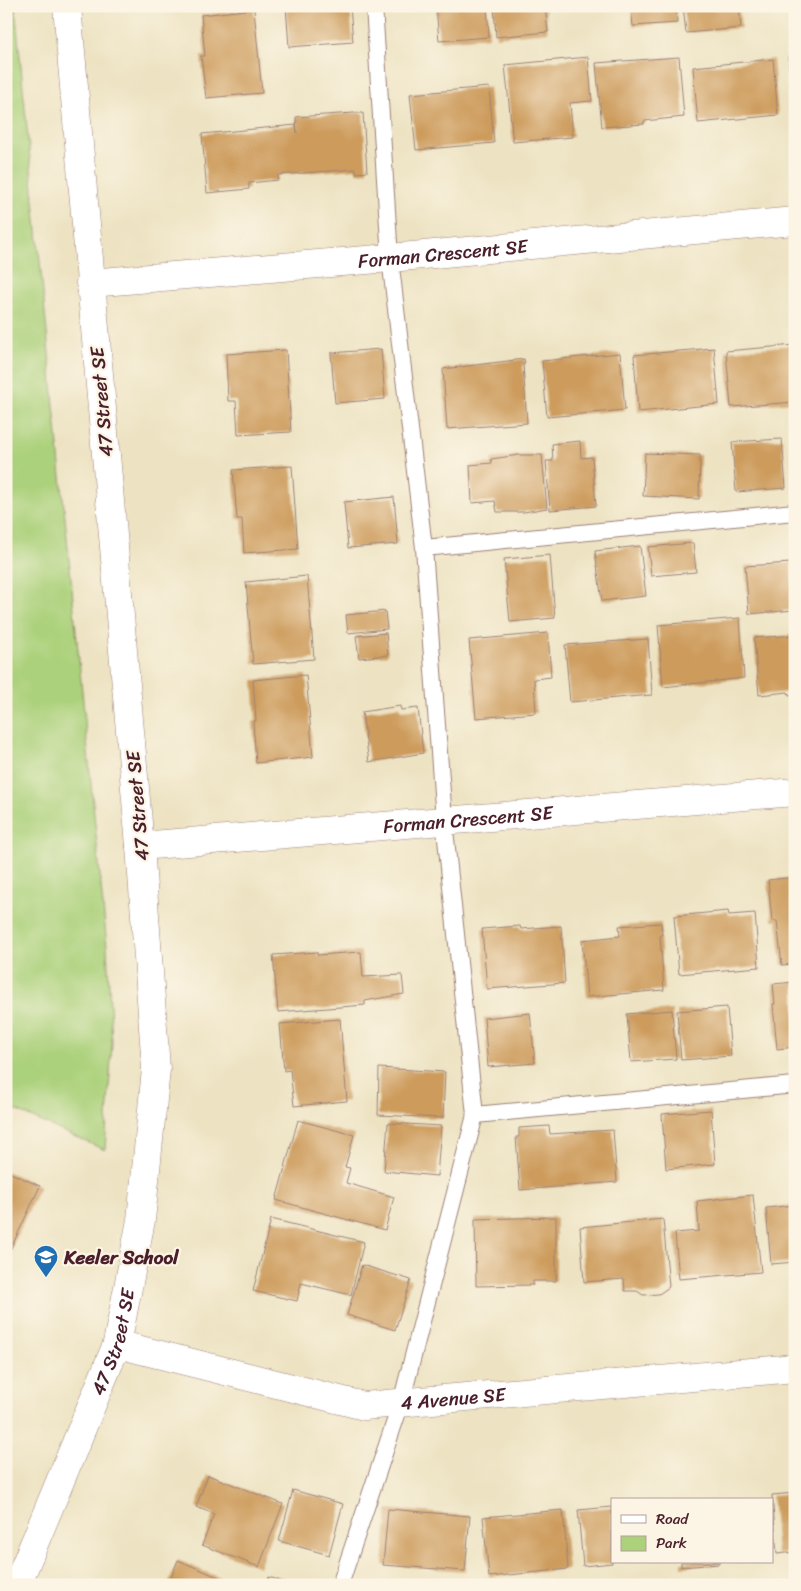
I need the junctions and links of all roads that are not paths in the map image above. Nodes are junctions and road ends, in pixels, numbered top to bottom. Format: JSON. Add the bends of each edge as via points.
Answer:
{"nodes":[{"id":1,"x":67,"y":6,"type":"edge"},
{"id":2,"x":374,"y":6,"type":"edge"},
{"id":3,"x":795,"y":221,"type":"edge"},
{"id":4,"x":390,"y":258,"type":"junction"},
{"id":5,"x":90,"y":283,"type":"junction"},
{"id":6,"x":795,"y":512,"type":"edge"},
{"id":7,"x":424,"y":548,"type":"junction"},
{"id":8,"x":795,"y":792,"type":"edge"},
{"id":9,"x":444,"y":820,"type":"junction"},
{"id":10,"x":140,"y":846,"type":"junction"},
{"id":11,"x":795,"y":1086,"type":"edge"},
{"id":12,"x":475,"y":1115,"type":"junction"},
{"id":13,"x":117,"y":1344,"type":"junction"},
{"id":14,"x":795,"y":1368,"type":"edge"},
{"id":15,"x":401,"y":1403,"type":"junction"},
{"id":16,"x":17,"y":1585,"type":"edge"},
{"id":17,"x":340,"y":1585,"type":"edge"}],
"edges":[{"from":1,"to":5,"type":"street","name":"47 Street SE"},
{"from":2,"to":4,"type":"lane"},
{"from":3,"to":4,"type":"street","name":"Forman Crescent SE"},
{"from":4,"to":5,"type":"street","name":"Forman Crescent SE"},
{"from":4,"to":7,"type":"lane"},
{"from":5,"to":10,"type":"street","name":"47 Street SE"},
{"from":6,"to":7,"type":"lane"},
{"from":7,"to":9,"type":"lane"},
{"from":8,"to":9,"type":"street","name":"Forman Crescent SE"},
{"from":9,"to":10,"type":"street","name":"Forman Crescent SE"},
{"from":9,"to":12,"type":"lane"},
{"from":10,"to":13,"type":"street","name":"47 Street SE","via":[[156,1068],[141,1220]]},
{"from":11,"to":12,"type":"lane"},
{"from":12,"to":15,"type":"lane"},
{"from":13,"to":15,"type":"street","name":"4 Avenue SE","via":[[364,1406]]},
{"from":13,"to":16,"type":"street","name":"47 Street SE"},
{"from":14,"to":15,"type":"street","name":"4 Avenue SE"},
{"from":15,"to":17,"type":"lane"}]}
